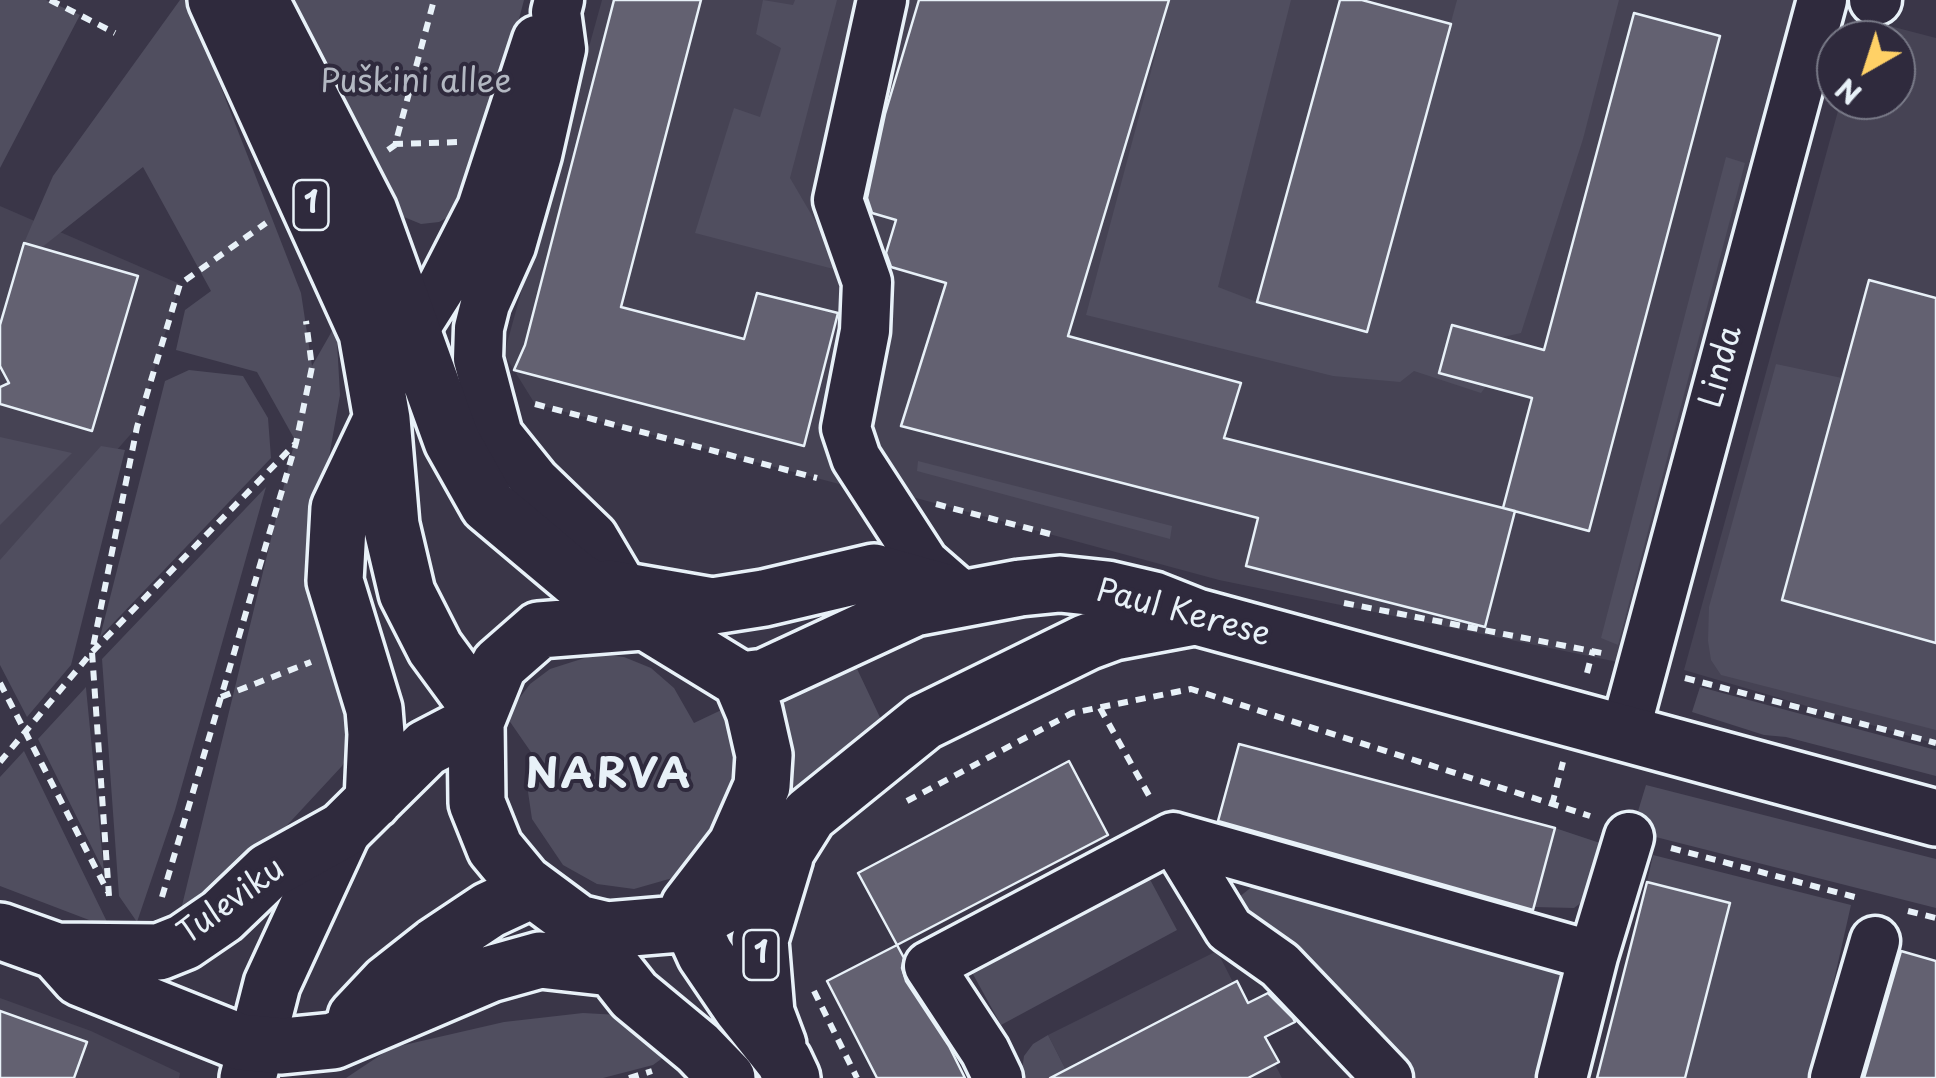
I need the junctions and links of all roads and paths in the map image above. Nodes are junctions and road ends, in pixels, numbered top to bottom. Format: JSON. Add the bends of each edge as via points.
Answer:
{"nodes":[{"id":1,"x":50,"y":0,"type":"edge"},
{"id":2,"x":216,"y":0,"type":"edge"},
{"id":3,"x":260,"y":0,"type":"edge"},
{"id":4,"x":882,"y":0,"type":"edge"},
{"id":5,"x":1822,"y":0,"type":"edge"},
{"id":6,"x":558,"y":6,"type":"edge"},
{"id":7,"x":115,"y":33,"type":"dead end"},
{"id":8,"x":380,"y":134,"type":"dead end"},
{"id":9,"x":501,"y":146,"type":"junction"},
{"id":10,"x":270,"y":220,"type":"dead end"},
{"id":11,"x":304,"y":312,"type":"dead end"},
{"id":12,"x":412,"y":333,"type":"junction"},
{"id":13,"x":526,"y":390,"type":"dead end"},
{"id":14,"x":382,"y":419,"type":"junction"},
{"id":15,"x":296,"y":443,"type":"junction"},
{"id":16,"x":874,"y":487,"type":"junction"},
{"id":17,"x":1067,"y":538,"type":"dead end"},
{"id":18,"x":963,"y":597,"type":"junction"},
{"id":19,"x":1344,"y":603,"type":"dead end"},
{"id":20,"x":635,"y":608,"type":"junction"},
{"id":21,"x":1196,"y":617,"type":"junction"},
{"id":22,"x":92,"y":652,"type":"junction"},
{"id":23,"x":1642,"y":667,"type":"junction"},
{"id":24,"x":741,"y":680,"type":"junction"},
{"id":25,"x":0,"y":682,"type":"edge"},
{"id":26,"x":1099,"y":707,"type":"dead end"},
{"id":27,"x":477,"y":715,"type":"junction"},
{"id":28,"x":1624,"y":734,"type":"junction"},
{"id":29,"x":24,"y":735,"type":"junction"},
{"id":30,"x":1936,"y":743,"type":"edge"},
{"id":31,"x":0,"y":762,"type":"edge"},
{"id":32,"x":358,"y":816,"type":"junction"},
{"id":33,"x":1936,"y":818,"type":"edge"},
{"id":34,"x":1172,"y":837,"type":"junction"},
{"id":35,"x":1629,"y":837,"type":"dead end"},
{"id":36,"x":787,"y":850,"type":"junction"},
{"id":37,"x":532,"y":890,"type":"junction"},
{"id":38,"x":110,"y":896,"type":"junction"},
{"id":39,"x":675,"y":919,"type":"junction"},
{"id":40,"x":578,"y":923,"type":"junction"},
{"id":41,"x":0,"y":931,"type":"edge"},
{"id":42,"x":131,"y":932,"type":"junction"},
{"id":43,"x":1875,"y":942,"type":"dead end"},
{"id":44,"x":56,"y":951,"type":"junction"},
{"id":45,"x":1593,"y":956,"type":"junction"},
{"id":46,"x":610,"y":968,"type":"junction"},
{"id":47,"x":322,"y":1060,"type":"edge"},
{"id":48,"x":252,"y":1061,"type":"edge"},
{"id":49,"x":788,"y":1070,"type":"edge"},
{"id":50,"x":727,"y":1078,"type":"edge"},
{"id":51,"x":998,"y":1078,"type":"edge"},
{"id":52,"x":1388,"y":1078,"type":"edge"},
{"id":53,"x":1562,"y":1078,"type":"edge"},
{"id":54,"x":1835,"y":1078,"type":"edge"}],
"edges":[{"from":1,"to":7,"type":"path"},
{"from":2,"to":14,"type":"main road","number":"1","via":[[367,334]]},
{"from":3,"to":12,"type":"main road","number":"1","via":[[369,211]]},
{"from":4,"to":16,"type":"street","via":[[838,200],[867,282],[865,332],[846,428]]},
{"from":5,"to":23,"type":"street","name":"Linda"},
{"from":6,"to":9,"type":"street","via":[[534,44]]},
{"from":6,"to":20,"type":"street","via":[[561,49],[538,155],[511,246],[485,304],[478,359],[498,435],[534,481],[593,537]]},
{"from":8,"to":9,"type":"path","via":[[395,145]]},
{"from":9,"to":12,"type":"street","via":[[482,208]]},
{"from":10,"to":22,"type":"path","via":[[180,284],[137,427]]},
{"from":11,"to":15,"type":"path","via":[[312,367]]},
{"from":12,"to":14,"type":"street"},
{"from":12,"to":20,"type":"main road","number":"1","via":[[452,441],[488,505],[576,579]]},
{"from":13,"to":16,"type":"path","via":[[535,404],[843,485]]},
{"from":14,"to":27,"type":"main road","number":"1","via":[[390,525],[406,593]]},
{"from":14,"to":32,"type":"main road","via":[[339,508],[335,582],[374,709]]},
{"from":15,"to":22,"type":"path"},
{"from":15,"to":42,"type":"path"},
{"from":16,"to":17,"type":"path"},
{"from":16,"to":18,"type":"street","via":[[924,563]]},
{"from":18,"to":20,"type":"main road","via":[[874,572],[713,606]]},
{"from":18,"to":21,"type":"main road","name":"Paul Kerese","via":[[1060,584],[1154,600]]},
{"from":18,"to":24,"type":"main road","name":"Paul Kerese","via":[[914,608],[765,676]]},
{"from":19,"to":23,"type":"path","via":[[1592,650]]},
{"from":20,"to":24,"type":"main road","number":"1"},
{"from":20,"to":27,"type":"main road","via":[[539,630],[499,665]]},
{"from":21,"to":28,"type":"main road","name":"Paul Kerese"},
{"from":21,"to":36,"type":"main road","via":[[1087,642],[924,722],[809,815]]},
{"from":22,"to":29,"type":"path"},
{"from":22,"to":38,"type":"path"},
{"from":23,"to":28,"type":"street","name":"Linda"},
{"from":23,"to":30,"type":"path"},
{"from":24,"to":39,"type":"main road","via":[[764,755],[762,786],[736,846]]},
{"from":25,"to":29,"type":"path"},
{"from":26,"to":34,"type":"path"},
{"from":27,"to":32,"type":"main road","via":[[426,748]]},
{"from":27,"to":37,"type":"main road","via":[[477,803],[495,848]]},
{"from":28,"to":33,"type":"main road","name":"Paul Kerese"},
{"from":29,"to":31,"type":"path"},
{"from":29,"to":38,"type":"path"},
{"from":32,"to":42,"type":"main road","name":"Tuleviku","via":[[269,871],[184,942],[159,952]]},
{"from":32,"to":48,"type":"main road","via":[[272,984]]},
{"from":34,"to":45,"type":"street"},
{"from":34,"to":51,"type":"street","via":[[929,966]]},
{"from":34,"to":52,"type":"street","via":[[1229,929],[1280,965]]},
{"from":35,"to":45,"type":"street"},
{"from":36,"to":39,"type":"main road","via":[[746,894]]},
{"from":36,"to":49,"type":"main road","number":"1","via":[[760,940],[766,1013]]},
{"from":37,"to":40,"type":"main road"},
{"from":37,"to":47,"type":"main road","via":[[489,910],[388,983]]},
{"from":38,"to":42,"type":"path"},
{"from":39,"to":40,"type":"main road","via":[[608,930]]},
{"from":39,"to":49,"type":"main road","number":"1"},
{"from":40,"to":46,"type":"main road"},
{"from":41,"to":44,"type":"main road","name":"Tuleviku"},
{"from":42,"to":44,"type":"main road","name":"Tuleviku"},
{"from":43,"to":54,"type":"street"},
{"from":44,"to":48,"type":"main road","name":"Tuleviku","via":[[80,978],[240,1042]]},
{"from":45,"to":53,"type":"street"},
{"from":46,"to":47,"type":"main road","name":"Tuleviku","via":[[540,960],[490,974]]},
{"from":46,"to":50,"type":"main road"},
{"from":47,"to":48,"type":"main road","name":"Tuleviku","via":[[282,1046]]}]}
